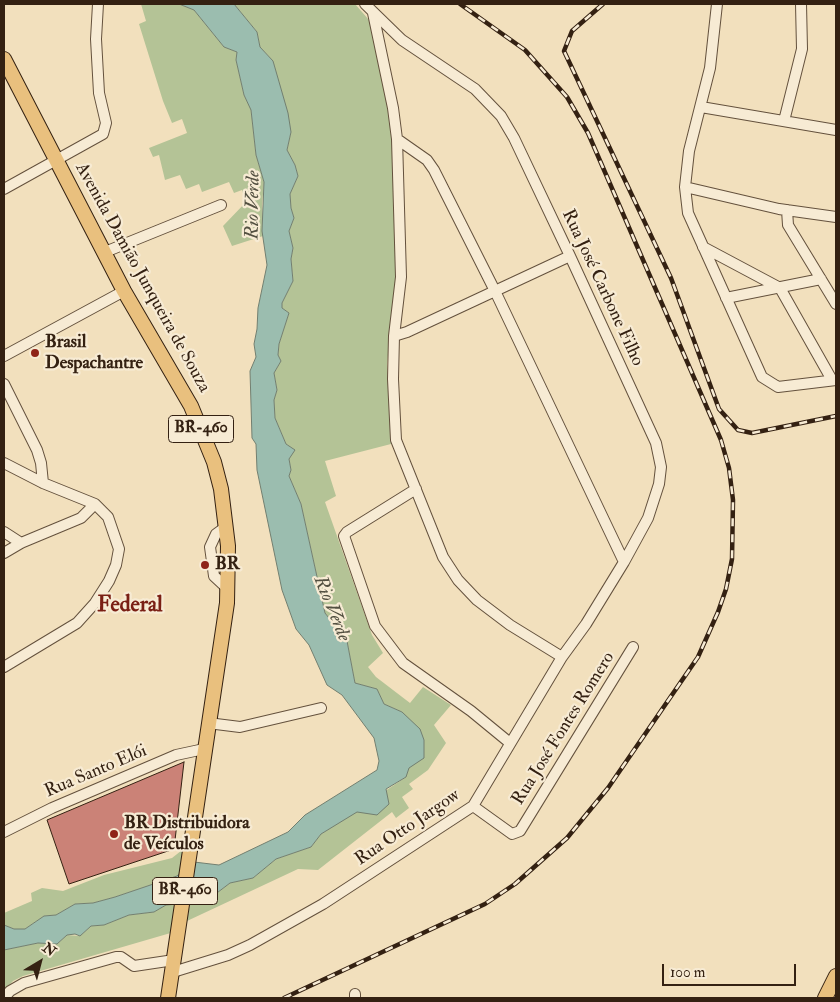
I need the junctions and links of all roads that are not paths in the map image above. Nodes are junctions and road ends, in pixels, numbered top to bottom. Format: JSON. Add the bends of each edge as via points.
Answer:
{"nodes":[{"id":1,"x":98,"y":4,"type":"edge"},
{"id":2,"x":365,"y":4,"type":"edge"},
{"id":3,"x":717,"y":4,"type":"edge"},
{"id":4,"x":801,"y":4,"type":"edge"},
{"id":5,"x":373,"y":13,"type":"junction"},
{"id":6,"x":4,"y":59,"type":"edge"},
{"id":7,"x":701,"y":107,"type":"junction"},
{"id":8,"x":784,"y":121,"type":"junction"},
{"id":9,"x":836,"y":130,"type":"edge"},
{"id":10,"x":397,"y":139,"type":"junction"},
{"id":11,"x":55,"y":160,"type":"junction"},
{"id":12,"x":685,"y":186,"type":"junction"},
{"id":13,"x":4,"y":189,"type":"edge"},
{"id":14,"x":221,"y":205,"type":"dead end"},
{"id":15,"x":787,"y":210,"type":"junction"},
{"id":16,"x":836,"y":217,"type":"edge"},
{"id":17,"x":703,"y":247,"type":"junction"},
{"id":18,"x":105,"y":252,"type":"junction"},
{"id":19,"x":570,"y":256,"type":"junction"},
{"id":20,"x":821,"y":280,"type":"junction"},
{"id":21,"x":780,"y":288,"type":"junction"},
{"id":22,"x":124,"y":291,"type":"junction"},
{"id":23,"x":496,"y":291,"type":"junction"},
{"id":24,"x":726,"y":298,"type":"junction"},
{"id":25,"x":836,"y":304,"type":"edge"},
{"id":26,"x":394,"y":336,"type":"junction"},
{"id":27,"x":4,"y":356,"type":"edge"},
{"id":28,"x":834,"y":380,"type":"edge"},
{"id":29,"x":4,"y":384,"type":"edge"},
{"id":30,"x":4,"y":463,"type":"edge"},
{"id":31,"x":43,"y":483,"type":"junction"},
{"id":32,"x":416,"y":490,"type":"junction"},
{"id":33,"x":95,"y":504,"type":"junction"},
{"id":34,"x":4,"y":532,"type":"edge"},
{"id":35,"x":21,"y":543,"type":"junction"},
{"id":36,"x":4,"y":553,"type":"edge"},
{"id":37,"x":624,"y":562,"type":"junction"},
{"id":38,"x":586,"y":624,"type":"joint"},
{"id":39,"x":633,"y":647,"type":"dead end"},
{"id":40,"x":562,"y":657,"type":"junction"},
{"id":41,"x":4,"y":667,"type":"edge"},
{"id":42,"x":321,"y":708,"type":"dead end"},
{"id":43,"x":208,"y":723,"type":"junction"},
{"id":44,"x":510,"y":743,"type":"junction"},
{"id":45,"x":204,"y":748,"type":"junction"},
{"id":46,"x":473,"y":806,"type":"junction"},
{"id":47,"x":4,"y":832,"type":"edge"},
{"id":48,"x":173,"y":966,"type":"junction"},
{"id":49,"x":836,"y":976,"type":"edge"},
{"id":50,"x":4,"y":998,"type":"edge"},
{"id":51,"x":168,"y":998,"type":"edge"},
{"id":52,"x":825,"y":998,"type":"edge"}],
"edges":[{"from":1,"to":11,"type":"street","via":[[99,93],[106,123],[103,134]]},
{"from":2,"to":5,"type":"street","name":"Rua José Carbone Filho"},
{"from":3,"to":7,"type":"street","via":[[710,68]]},
{"from":4,"to":8,"type":"street","via":[[802,49]]},
{"from":5,"to":10,"type":"street","name":"Rua José Carbone Filho"},
{"from":5,"to":19,"type":"street","name":"Rua José Carbone Filho","via":[[402,40],[458,76],[490,102],[514,138]]},
{"from":6,"to":11,"type":"main road","name":"Avenida Damião Junqueira de Souza","number":"BR-460"},
{"from":7,"to":8,"type":"street"},
{"from":7,"to":12,"type":"street","via":[[689,151]]},
{"from":8,"to":9,"type":"street"},
{"from":10,"to":23,"type":"street","via":[[427,160],[434,170]]},
{"from":10,"to":26,"type":"street","name":"Rua José Carbone Filho","via":[[401,277]]},
{"from":11,"to":13,"type":"street"},
{"from":11,"to":18,"type":"main road","name":"Avenida Damião Junqueira de Souza","number":"BR-460"},
{"from":12,"to":15,"type":"street"},
{"from":12,"to":17,"type":"street","via":[[688,213]]},
{"from":14,"to":18,"type":"street"},
{"from":15,"to":16,"type":"street"},
{"from":15,"to":20,"type":"street","via":[[788,225]]},
{"from":17,"to":21,"type":"street"},
{"from":17,"to":24,"type":"street"},
{"from":18,"to":22,"type":"main road","name":"Avenida Damião Junqueira de Souza","number":"BR-460"},
{"from":19,"to":23,"type":"street"},
{"from":19,"to":37,"type":"street","name":"Rua José Carbone Filho","via":[[656,443],[661,467],[648,518]]},
{"from":20,"to":21,"type":"street"},
{"from":20,"to":25,"type":"street"},
{"from":21,"to":24,"type":"street"},
{"from":21,"to":28,"type":"street"},
{"from":22,"to":27,"type":"street"},
{"from":22,"to":43,"type":"main road","name":"Avenida Damião Junqueira de Souza","number":"BR-460","via":[[191,406],[214,462],[227,526],[228,589]]},
{"from":23,"to":26,"type":"street"},
{"from":23,"to":37,"type":"street"},
{"from":24,"to":28,"type":"street","via":[[762,377],[778,387]]},
{"from":26,"to":32,"type":"street","name":"Rua José Carbone Filho","via":[[396,440]]},
{"from":29,"to":31,"type":"street","via":[[37,450]]},
{"from":30,"to":31,"type":"street"},
{"from":31,"to":33,"type":"street"},
{"from":32,"to":40,"type":"street","name":"Rua José Carbone Filho","via":[[443,557],[458,580],[477,600],[510,625]]},
{"from":32,"to":44,"type":"street","via":[[347,532],[343,539],[375,626],[403,662]]},
{"from":33,"to":35,"type":"street","via":[[81,518]]},
{"from":33,"to":41,"type":"street","via":[[108,517],[119,549],[109,580],[77,623]]},
{"from":34,"to":35,"type":"street"},
{"from":35,"to":36,"type":"street"},
{"from":37,"to":38,"type":"street","name":"Rua José Carbone Filho"},
{"from":38,"to":40,"type":"street","name":"Rua Otto Jargow"},
{"from":39,"to":46,"type":"street","name":"Rua José Fontes Romero","via":[[519,832],[512,834]]},
{"from":40,"to":44,"type":"street","name":"Rua Otto Jargow"},
{"from":42,"to":43,"type":"street","via":[[240,728]]},
{"from":43,"to":45,"type":"main road","name":"Avenida Damião Junqueira de Souza","number":"BR-460"},
{"from":44,"to":46,"type":"street","name":"Rua Otto Jargow"},
{"from":45,"to":47,"type":"street","name":"Rua Santo Elói","via":[[176,755]]},
{"from":45,"to":48,"type":"main road","name":"Avenida Damião Junqueira de Souza","number":"BR-460"},
{"from":46,"to":48,"type":"street","name":"Rua Otto Jargow","via":[[324,904],[258,941],[228,955]]},
{"from":48,"to":50,"type":"street","name":"Rua Otto Jargow","via":[[134,966],[116,957],[24,983]]},
{"from":48,"to":51,"type":"main road","name":"Avenida Damião Junqueira de Souza","number":"BR-460"},
{"from":49,"to":52,"type":"main road"}]}
